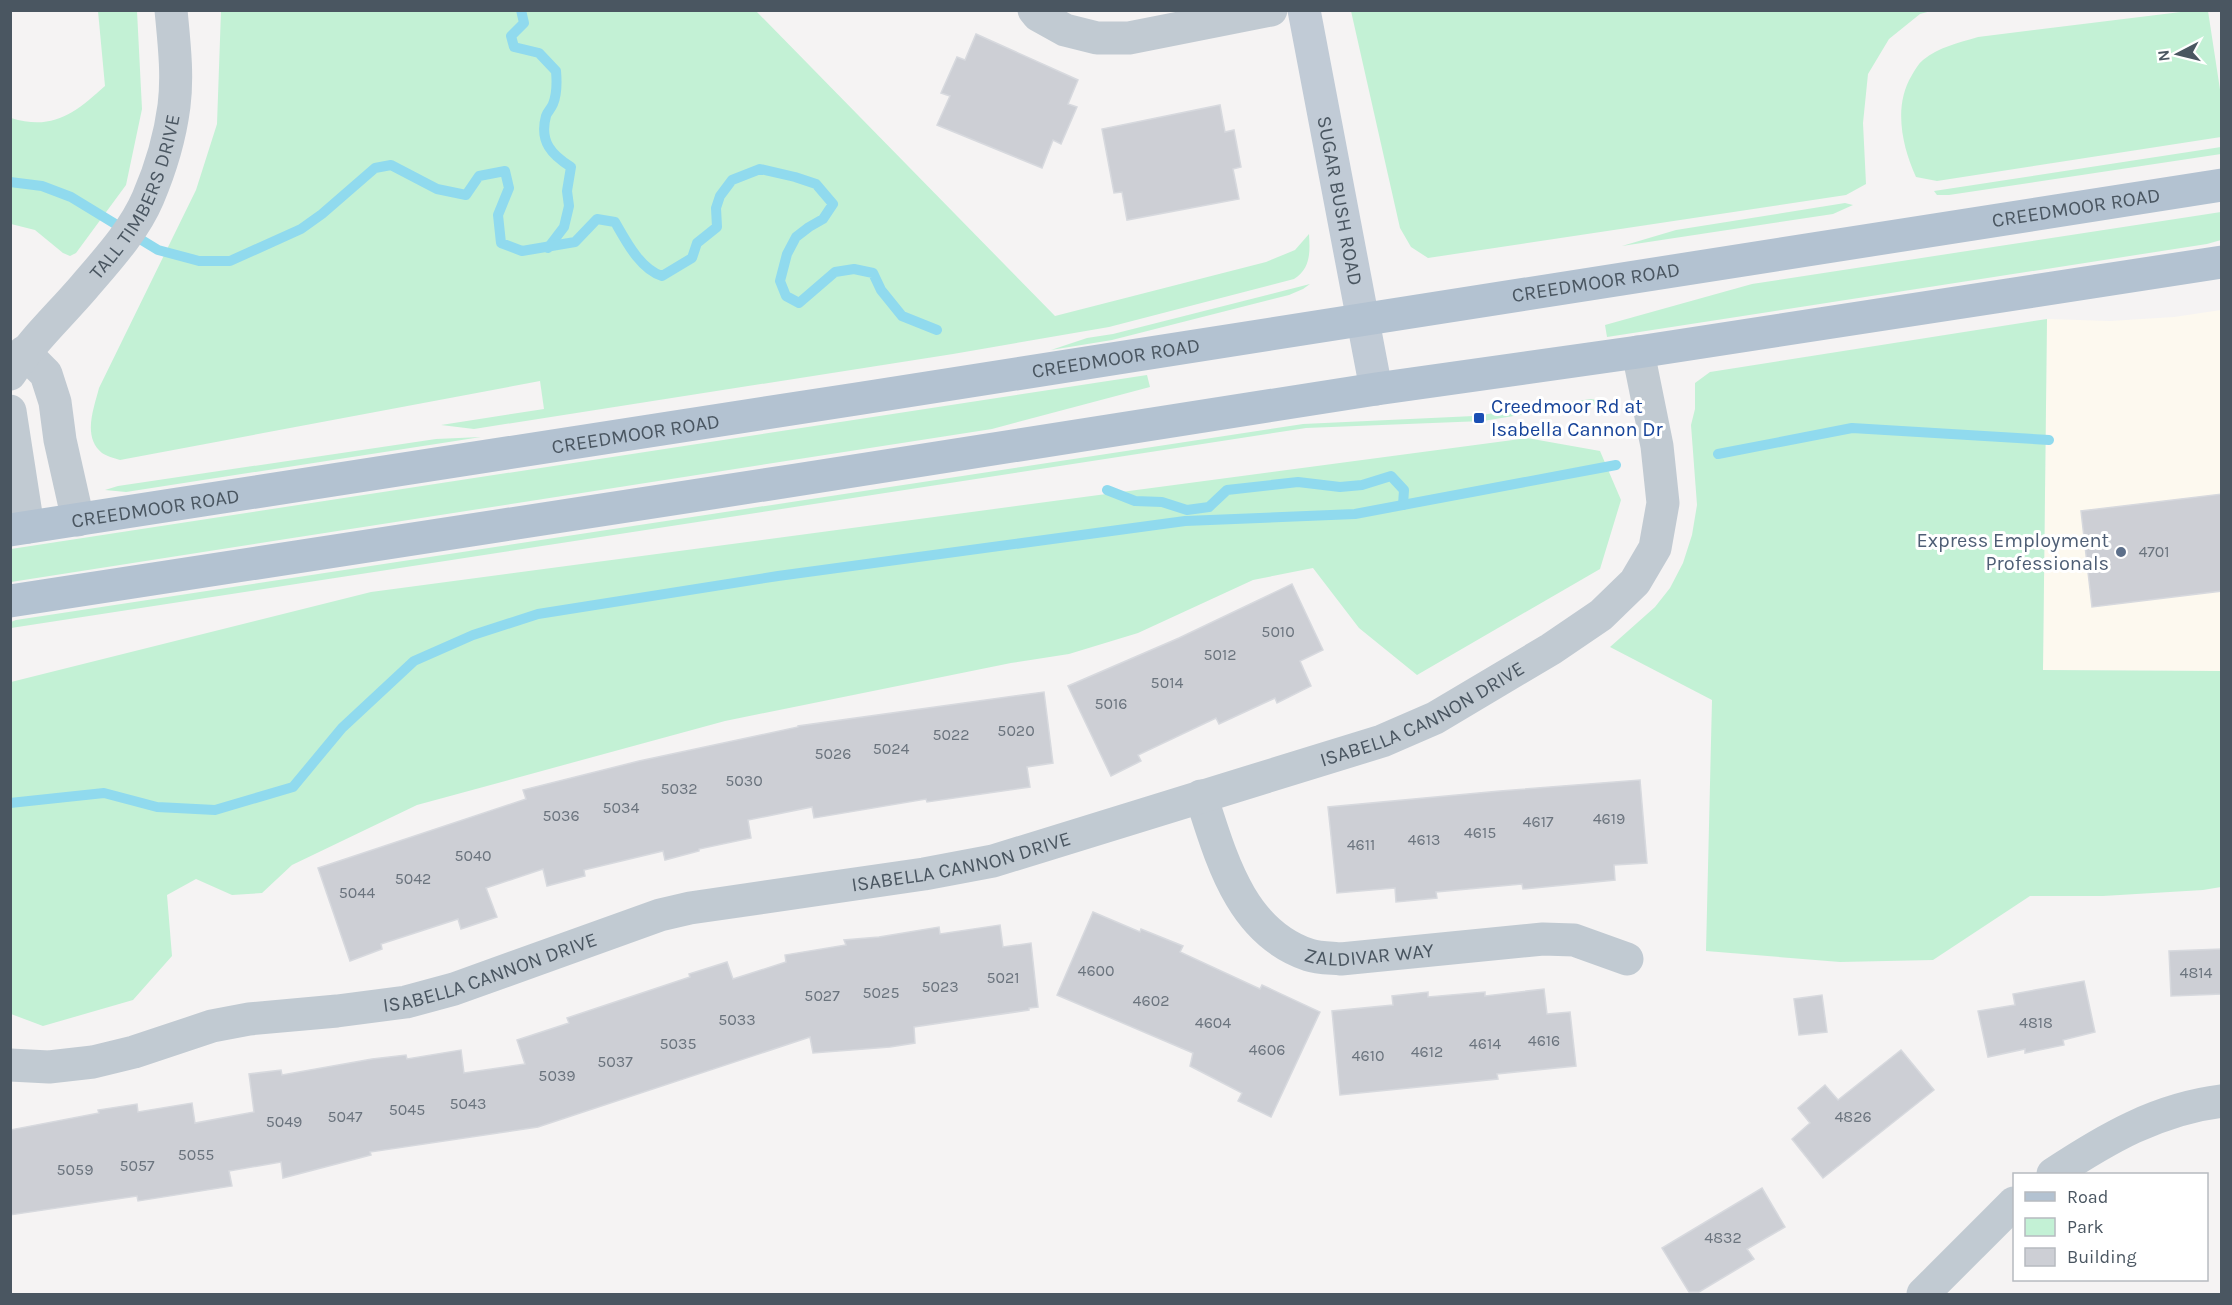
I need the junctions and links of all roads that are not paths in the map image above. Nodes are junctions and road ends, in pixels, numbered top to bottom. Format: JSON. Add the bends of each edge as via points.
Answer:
{"nodes":[{"id":1,"x":171,"y":10,"type":"edge"},
{"id":2,"x":1034,"y":10,"type":"edge"},
{"id":3,"x":1271,"y":10,"type":"edge"},
{"id":4,"x":1304,"y":10,"type":"edge"},
{"id":5,"x":2222,"y":184,"type":"edge"},
{"id":6,"x":2222,"y":262,"type":"edge"},
{"id":7,"x":1362,"y":320,"type":"junction"},
{"id":8,"x":1638,"y":352,"type":"junction"},
{"id":9,"x":15,"y":362,"type":"edge"},
{"id":10,"x":1376,"y":388,"type":"junction"},
{"id":11,"x":10,"y":411,"type":"edge"},
{"id":12,"x":78,"y":520,"type":"junction"},
{"id":13,"x":19,"y":529,"type":"edge"},
{"id":14,"x":10,"y":601,"type":"edge"},
{"id":15,"x":1201,"y":796,"type":"junction"},
{"id":16,"x":1627,"y":959,"type":"dead end"},
{"id":17,"x":10,"y":1065,"type":"edge"},
{"id":18,"x":2222,"y":1101,"type":"edge"},
{"id":19,"x":2055,"y":1173,"type":"edge"},
{"id":20,"x":2013,"y":1204,"type":"edge"},
{"id":21,"x":1923,"y":1294,"type":"edge"}],
"edges":[{"from":1,"to":9,"type":"street","name":"TALL TIMBERS DRIVE","via":[[174,105],[164,152],[147,200],[123,240]]},
{"from":2,"to":3,"type":"street","via":[[1065,30],[1097,38],[1129,38]]},
{"from":4,"to":7,"type":"street","name":"SUGAR BUSH ROAD"},
{"from":5,"to":7,"type":"main road","name":"CREEDMOOR ROAD"},
{"from":6,"to":8,"type":"main road"},
{"from":7,"to":10,"type":"street","name":"SUGAR BUSH ROAD"},
{"from":7,"to":12,"type":"main road","name":"CREEDMOOR ROAD"},
{"from":8,"to":10,"type":"main road"},
{"from":8,"to":15,"type":"street","name":"ISABELLA CANNON DRIVE","via":[[1657,446],[1663,503],[1655,548],[1635,582],[1601,615],[1435,718],[1382,741]]},
{"from":9,"to":12,"type":"street","name":"TALL TIMBERS DRIVE","via":[[46,374]]},
{"from":10,"to":14,"type":"main road"},
{"from":11,"to":13,"type":"street"},
{"from":12,"to":13,"type":"main road","name":"CREEDMOOR ROAD"},
{"from":15,"to":16,"type":"street","name":"ZALDIVAR WAY","via":[[1221,856],[1246,907],[1285,944],[1310,956],[1341,959],[1543,939],[1574,940]]},
{"from":15,"to":17,"type":"street","name":"ISABELLA CANNON DRIVE","via":[[993,861],[660,915],[454,989],[406,1002],[221,1024],[93,1062],[49,1067]]},
{"from":18,"to":19,"type":"street","via":[[2158,1116],[2118,1134]]},
{"from":20,"to":21,"type":"street"}]}
